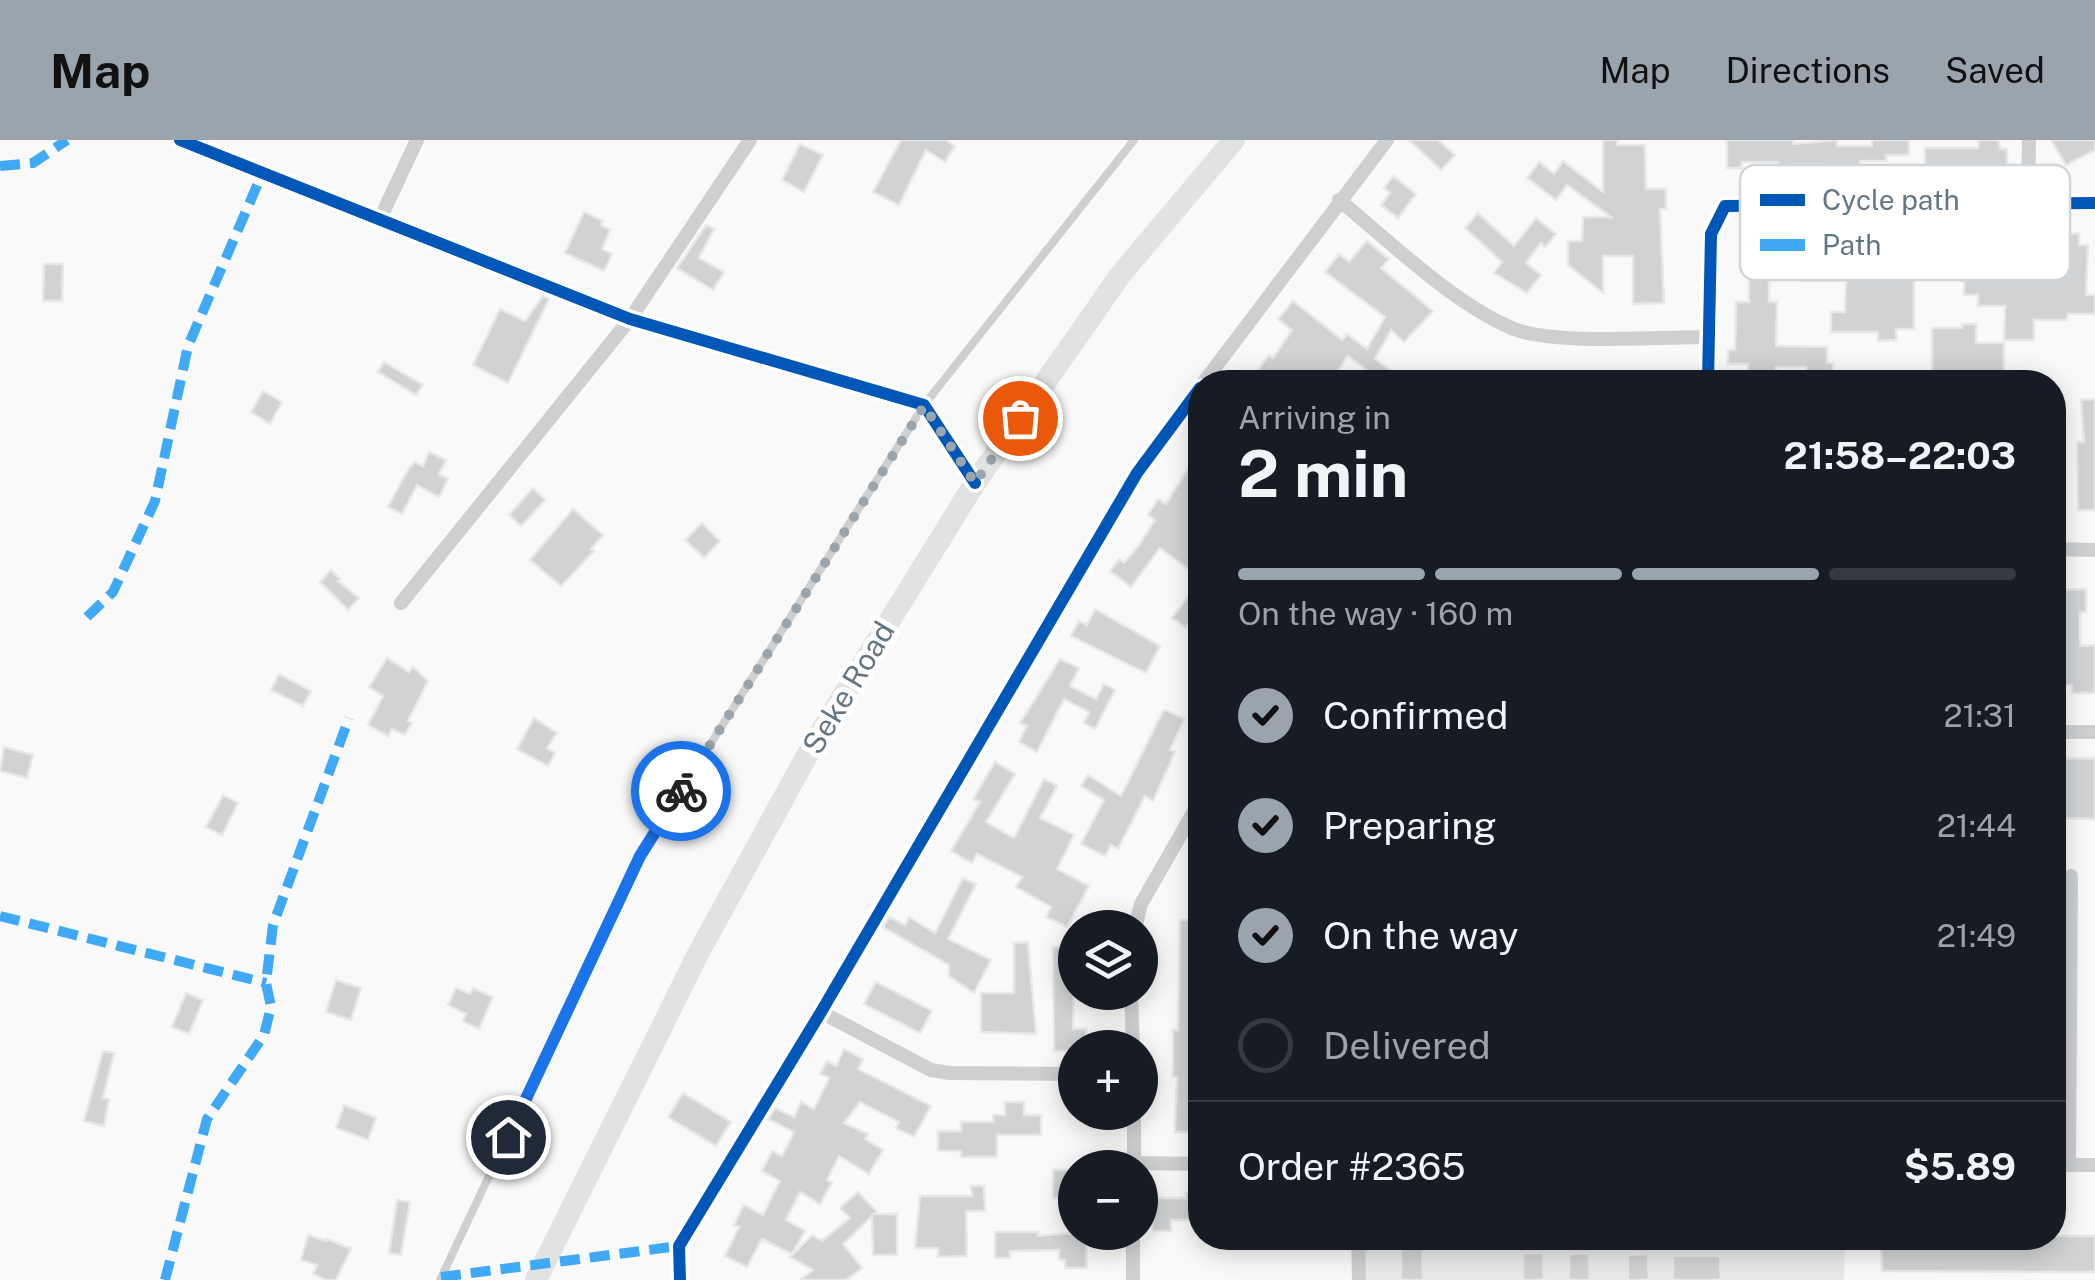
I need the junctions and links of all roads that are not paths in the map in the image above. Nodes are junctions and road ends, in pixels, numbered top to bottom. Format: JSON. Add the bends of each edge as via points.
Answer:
{"nodes":[{"id":1,"x":180,"y":140,"type":"edge"},
{"id":2,"x":417,"y":140,"type":"edge"},
{"id":3,"x":750,"y":140,"type":"edge"},
{"id":4,"x":1134,"y":140,"type":"edge"},
{"id":5,"x":1234,"y":140,"type":"edge"},
{"id":6,"x":1387,"y":140,"type":"edge"},
{"id":7,"x":2029,"y":140,"type":"edge"},
{"id":8,"x":2029,"y":165,"type":"edge"},
{"id":9,"x":1339,"y":200,"type":"junction"},
{"id":10,"x":1740,"y":206,"type":"edge"},
{"id":11,"x":380,"y":219,"type":"junction"},
{"id":12,"x":630,"y":319,"type":"junction"},
{"id":13,"x":1708,"y":337,"type":"junction"},
{"id":14,"x":1213,"y":370,"type":"edge"},
{"id":15,"x":1708,"y":370,"type":"edge"},
{"id":16,"x":1188,"y":404,"type":"edge"},
{"id":17,"x":924,"y":406,"type":"junction"},
{"id":18,"x":975,"y":483,"type":"junction"},
{"id":19,"x":2066,"y":549,"type":"edge"},
{"id":20,"x":2095,"y":550,"type":"edge"},
{"id":21,"x":400,"y":604,"type":"dead end"},
{"id":22,"x":2066,"y":732,"type":"edge"},
{"id":23,"x":2095,"y":732,"type":"edge"},
{"id":24,"x":1188,"y":822,"type":"edge"},
{"id":25,"x":2071,"y":876,"type":"dead end"},
{"id":26,"x":1140,"y":910,"type":"edge"},
{"id":27,"x":821,"y":1012,"type":"junction"},
{"id":28,"x":1058,"y":1074,"type":"edge"},
{"id":29,"x":1188,"y":1164,"type":"edge"},
{"id":30,"x":1158,"y":1165,"type":"edge"},
{"id":31,"x":2069,"y":1165,"type":"joint"},
{"id":32,"x":2095,"y":1165,"type":"edge"},
{"id":33,"x":1133,"y":1250,"type":"edge"},
{"id":34,"x":1358,"y":1250,"type":"edge"},
{"id":35,"x":440,"y":1280,"type":"edge"},
{"id":36,"x":536,"y":1280,"type":"edge"},
{"id":37,"x":680,"y":1280,"type":"edge"},
{"id":38,"x":1133,"y":1280,"type":"edge"},
{"id":39,"x":1359,"y":1280,"type":"edge"}],
"edges":[{"from":1,"to":11,"type":"street"},
{"from":2,"to":11,"type":"street"},
{"from":3,"to":12,"type":"street"},
{"from":4,"to":17,"type":"lane"},
{"from":5,"to":18,"type":"main road","name":"Seke Road","via":[[1121,274]]},
{"from":6,"to":9,"type":"street"},
{"from":7,"to":8,"type":"street"},
{"from":9,"to":13,"type":"street","via":[[1460,298],[1515,329],[1566,337]]},
{"from":9,"to":14,"type":"street"},
{"from":10,"to":13,"type":"street","via":[[1724,206],[1711,234]]},
{"from":11,"to":12,"type":"street"},
{"from":12,"to":17,"type":"street"},
{"from":12,"to":21,"type":"street"},
{"from":13,"to":15,"type":"street"},
{"from":16,"to":27,"type":"street","via":[[1137,473]]},
{"from":17,"to":18,"type":"street"},
{"from":17,"to":35,"type":"lane","via":[[640,856]]},
{"from":18,"to":36,"type":"main road","name":"Seke Road","via":[[815,741],[698,952]]},
{"from":19,"to":20,"type":"street"},
{"from":22,"to":23,"type":"street"},
{"from":24,"to":26,"type":"street"},
{"from":25,"to":31,"type":"street"},
{"from":27,"to":28,"type":"street","via":[[931,1070]]},
{"from":27,"to":37,"type":"street","via":[[679,1246]]},
{"from":29,"to":30,"type":"street"},
{"from":31,"to":32,"type":"street"},
{"from":33,"to":38,"type":"street"},
{"from":34,"to":39,"type":"street"}]}
